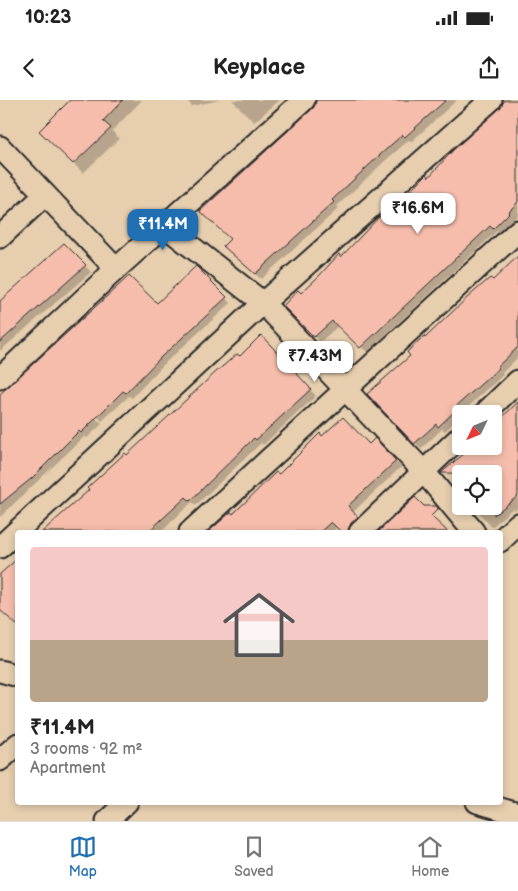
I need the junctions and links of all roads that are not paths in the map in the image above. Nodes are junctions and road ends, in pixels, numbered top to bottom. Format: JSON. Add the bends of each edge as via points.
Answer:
{"nodes":[{"id":1,"x":304,"y":100,"type":"edge"},
{"id":2,"x":491,"y":100,"type":"edge"},
{"id":3,"x":0,"y":147,"type":"edge"},
{"id":4,"x":45,"y":195,"type":"junction"},
{"id":5,"x":164,"y":226,"type":"junction"},
{"id":6,"x":518,"y":231,"type":"edge"},
{"id":7,"x":0,"y":237,"type":"edge"},
{"id":8,"x":116,"y":269,"type":"junction"},
{"id":9,"x":263,"y":303,"type":"junction"},
{"id":10,"x":0,"y":378,"type":"edge"},
{"id":11,"x":518,"y":381,"type":"edge"},
{"id":12,"x":345,"y":388,"type":"junction"},
{"id":13,"x":493,"y":405,"type":"edge"},
{"id":14,"x":452,"y":445,"type":"edge"},
{"id":15,"x":424,"y":472,"type":"junction"},
{"id":16,"x":518,"y":524,"type":"edge"},
{"id":17,"x":18,"y":530,"type":"edge"},
{"id":18,"x":192,"y":530,"type":"edge"},
{"id":19,"x":362,"y":530,"type":"edge"},
{"id":20,"x":472,"y":530,"type":"edge"},
{"id":21,"x":15,"y":533,"type":"edge"},
{"id":22,"x":503,"y":538,"type":"edge"},
{"id":23,"x":0,"y":547,"type":"edge"},
{"id":24,"x":0,"y":671,"type":"edge"},
{"id":25,"x":15,"y":675,"type":"edge"},
{"id":26,"x":15,"y":747,"type":"edge"},
{"id":27,"x":0,"y":760,"type":"edge"},
{"id":28,"x":124,"y":805,"type":"edge"},
{"id":29,"x":488,"y":805,"type":"edge"},
{"id":30,"x":518,"y":814,"type":"edge"},
{"id":31,"x":107,"y":821,"type":"edge"}],
"edges":[{"from":1,"to":5,"type":"street"},
{"from":2,"to":9,"type":"street"},
{"from":3,"to":4,"type":"street"},
{"from":4,"to":7,"type":"street"},
{"from":4,"to":8,"type":"street"},
{"from":5,"to":8,"type":"street"},
{"from":5,"to":9,"type":"street"},
{"from":6,"to":12,"type":"street"},
{"from":8,"to":10,"type":"street"},
{"from":9,"to":12,"type":"street"},
{"from":9,"to":17,"type":"street"},
{"from":11,"to":13,"type":"street"},
{"from":12,"to":15,"type":"street"},
{"from":12,"to":18,"type":"street"},
{"from":14,"to":15,"type":"street"},
{"from":15,"to":19,"type":"street"},
{"from":15,"to":20,"type":"street"},
{"from":16,"to":22,"type":"street"},
{"from":21,"to":23,"type":"street"},
{"from":24,"to":25,"type":"street"},
{"from":26,"to":27,"type":"street"},
{"from":28,"to":31,"type":"street"},
{"from":29,"to":30,"type":"street"}]}
